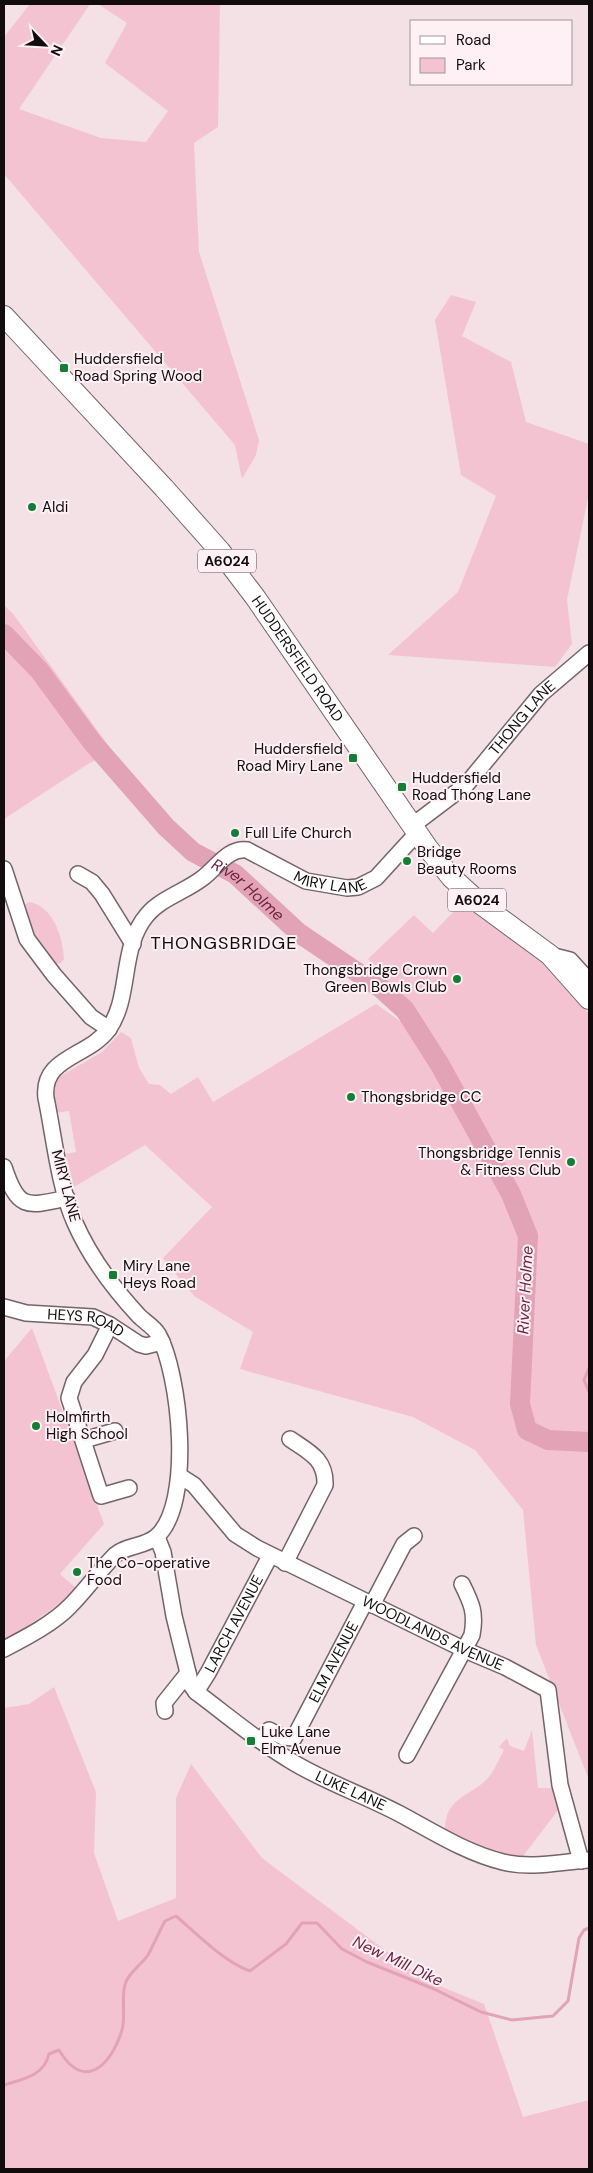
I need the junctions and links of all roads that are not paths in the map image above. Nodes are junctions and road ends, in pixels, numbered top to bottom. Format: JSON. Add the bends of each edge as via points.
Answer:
{"nodes":[{"id":1,"x":4,"y":316,"type":"edge"},
{"id":2,"x":589,"y":653,"type":"edge"},
{"id":3,"x":415,"y":829,"type":"junction"},
{"id":4,"x":4,"y":869,"type":"edge"},
{"id":5,"x":78,"y":874,"type":"dead end"},
{"id":6,"x":132,"y":944,"type":"junction"},
{"id":7,"x":550,"y":955,"type":"junction"},
{"id":8,"x":589,"y":981,"type":"edge"},
{"id":9,"x":589,"y":999,"type":"edge"},
{"id":10,"x":109,"y":1029,"type":"junction"},
{"id":11,"x":4,"y":1167,"type":"edge"},
{"id":12,"x":67,"y":1198,"type":"junction"},
{"id":13,"x":4,"y":1308,"type":"edge"},
{"id":14,"x":110,"y":1325,"type":"junction"},
{"id":15,"x":162,"y":1342,"type":"junction"},
{"id":16,"x":115,"y":1431,"type":"dead end"},
{"id":17,"x":290,"y":1439,"type":"dead end"},
{"id":18,"x":84,"y":1440,"type":"junction"},
{"id":19,"x":180,"y":1476,"type":"junction"},
{"id":20,"x":129,"y":1488,"type":"dead end"},
{"id":21,"x":414,"y":1536,"type":"dead end"},
{"id":22,"x":152,"y":1539,"type":"junction"},
{"id":23,"x":270,"y":1556,"type":"junction"},
{"id":24,"x":285,"y":1563,"type":"junction"},
{"id":25,"x":461,"y":1583,"type":"dead end"},
{"id":26,"x":368,"y":1603,"type":"junction"},
{"id":27,"x":4,"y":1649,"type":"edge"},
{"id":28,"x":465,"y":1650,"type":"junction"},
{"id":29,"x":188,"y":1673,"type":"junction"},
{"id":30,"x":196,"y":1692,"type":"junction"},
{"id":31,"x":165,"y":1712,"type":"dead end"},
{"id":32,"x":261,"y":1741,"type":"junction"},
{"id":33,"x":406,"y":1755,"type":"dead end"},
{"id":34,"x":585,"y":1860,"type":"edge"}],
"edges":[{"from":1,"to":3,"type":"main road","name":"HUDDERSFIELD ROAD","number":"A6024","via":[[220,551]]},
{"from":2,"to":3,"type":"street","name":"THONG LANE","via":[[541,694],[466,785]]},
{"from":3,"to":6,"type":"street","name":"MIRY LANE","via":[[392,864],[376,878],[358,887],[306,881],[247,850],[230,852],[210,872],[148,914]]},
{"from":3,"to":7,"type":"main road","name":"HUDDERSFIELD ROAD","number":"A6024","via":[[451,877],[482,905]]},
{"from":4,"to":10,"type":"street","via":[[27,939],[91,1017]]},
{"from":5,"to":6,"type":"street","via":[[92,882],[102,894]]},
{"from":6,"to":10,"type":"street","name":"MIRY LANE","via":[[118,1012]]},
{"from":7,"to":8,"type":"street","via":[[570,960]]},
{"from":7,"to":9,"type":"main road","number":"A6024"},
{"from":10,"to":12,"type":"street","name":"MIRY LANE","via":[[98,1040],[52,1070],[45,1088]]},
{"from":11,"to":12,"type":"street","via":[[10,1185],[24,1203],[38,1204]]},
{"from":12,"to":15,"type":"street","name":"MIRY LANE","via":[[74,1222],[91,1253]]},
{"from":13,"to":14,"type":"street","name":"HEYS ROAD","via":[[26,1313],[87,1315]]},
{"from":14,"to":15,"type":"street","name":"HEYS ROAD","via":[[139,1344],[146,1346]]},
{"from":14,"to":18,"type":"street","via":[[95,1355],[70,1390],[69,1398]]},
{"from":15,"to":19,"type":"street","name":"MIRY LANE","via":[[168,1354],[175,1390]]},
{"from":16,"to":18,"type":"street"},
{"from":17,"to":24,"type":"street","via":[[318,1459],[325,1471],[325,1485]]},
{"from":18,"to":20,"type":"street","via":[[102,1496]]},
{"from":19,"to":22,"type":"street","name":"MIRY LANE","via":[[170,1514]]},
{"from":19,"to":23,"type":"street","name":"WOODLANDS AVENUE","via":[[194,1485],[235,1534]]},
{"from":21,"to":26,"type":"street","via":[[404,1544]]},
{"from":22,"to":27,"type":"street","via":[[119,1552],[68,1608]]},
{"from":22,"to":29,"type":"street","via":[[163,1552]]},
{"from":23,"to":24,"type":"street","name":"WOODLANDS AVENUE"},
{"from":23,"to":30,"type":"street","name":"LARCH AVENUE"},
{"from":24,"to":26,"type":"street","name":"WOODLANDS AVENUE"},
{"from":25,"to":28,"type":"street","via":[[473,1606],[475,1621]]},
{"from":26,"to":28,"type":"street","name":"WOODLANDS AVENUE"},
{"from":26,"to":32,"type":"street","name":"ELM AVENUE","via":[[294,1738],[269,1730]]},
{"from":28,"to":33,"type":"street"},
{"from":28,"to":34,"type":"street","name":"WOODLANDS AVENUE","via":[[548,1690],[560,1785]]},
{"from":29,"to":30,"type":"street"},
{"from":29,"to":31,"type":"street","via":[[164,1703]]},
{"from":30,"to":32,"type":"street","name":"LUKE LANE"},
{"from":32,"to":34,"type":"street","name":"LUKE LANE","via":[[316,1775],[492,1859],[529,1866]]}]}
